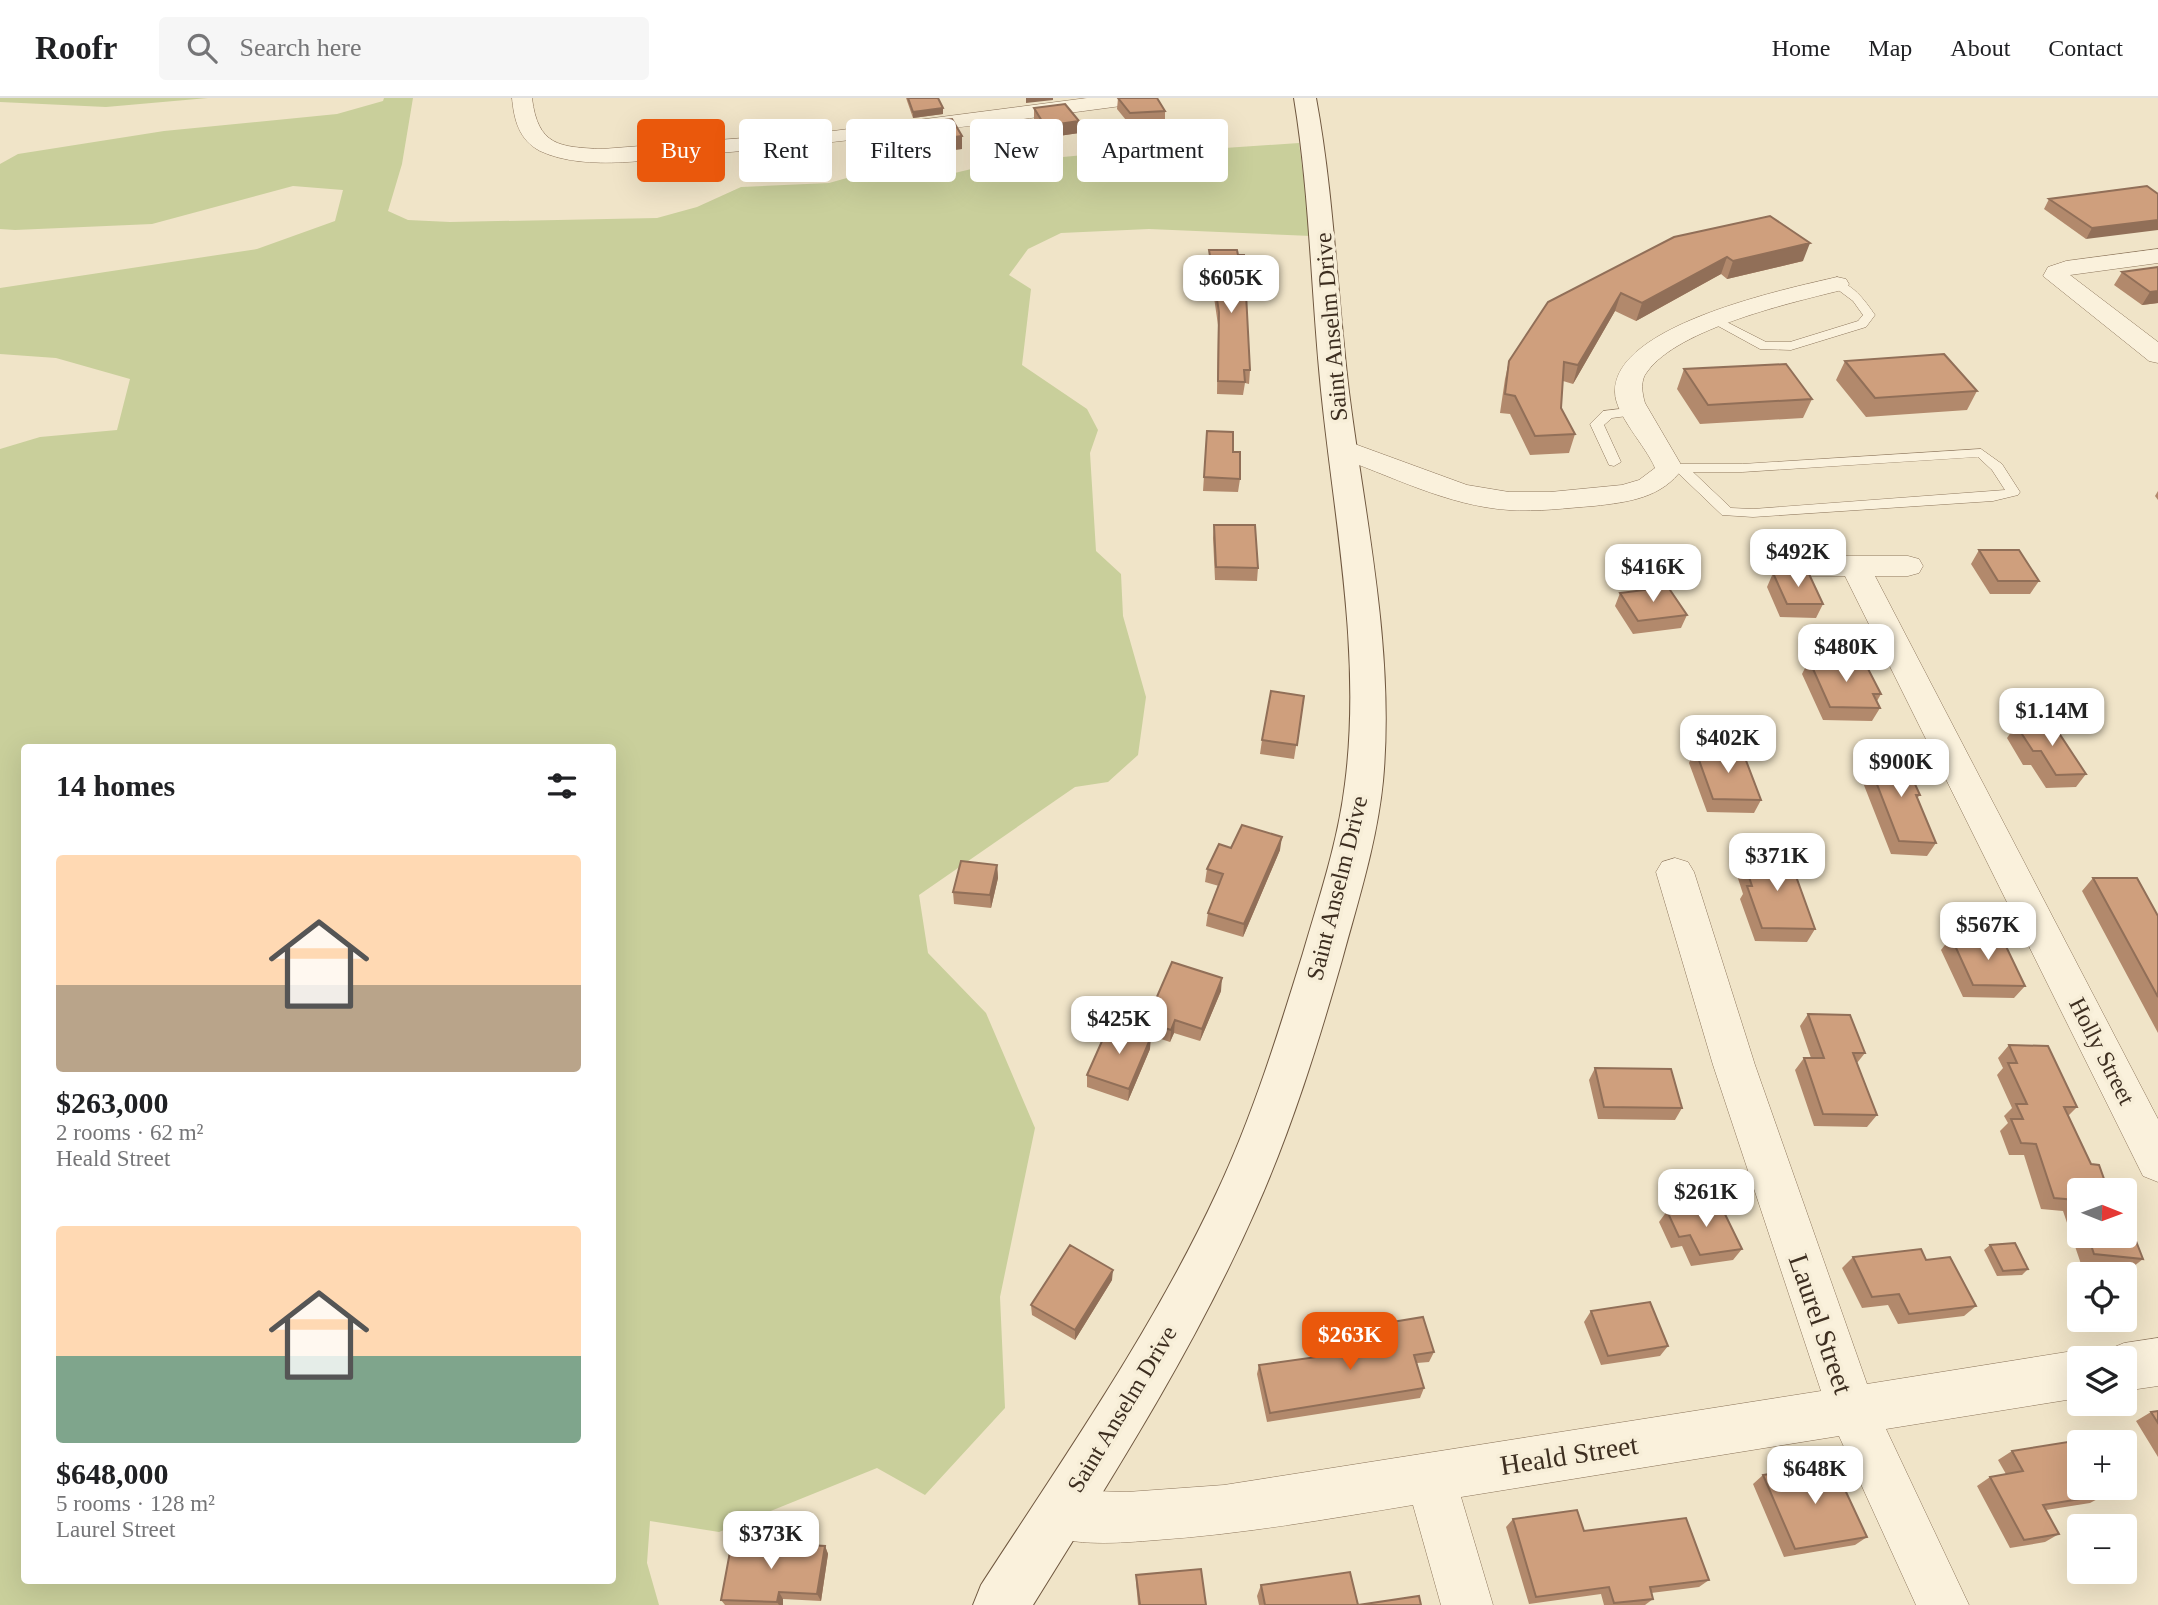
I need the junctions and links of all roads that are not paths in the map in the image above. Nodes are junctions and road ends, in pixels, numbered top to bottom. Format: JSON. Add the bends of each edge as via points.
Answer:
{"nodes":[{"id":1,"x":522,"y":98,"type":"edge"},
{"id":2,"x":1136,"y":98,"type":"edge"},
{"id":3,"x":1305,"y":98,"type":"edge"},
{"id":4,"x":2158,"y":256,"type":"edge"},
{"id":5,"x":1837,"y":284,"type":"joint"},
{"id":6,"x":1713,"y":320,"type":"junction"},
{"id":7,"x":2158,"y":355,"type":"edge"},
{"id":8,"x":1637,"y":411,"type":"junction"},
{"id":9,"x":1342,"y":449,"type":"junction"},
{"id":10,"x":1614,"y":462,"type":"dead end"},
{"id":11,"x":1675,"y":468,"type":"junction"},
{"id":12,"x":1804,"y":566,"type":"dead end"},
{"id":13,"x":1855,"y":566,"type":"junction"},
{"id":14,"x":1908,"y":566,"type":"dead end"},
{"id":15,"x":1675,"y":872,"type":"dead end"},
{"id":16,"x":2158,"y":1162,"type":"edge"},
{"id":17,"x":2158,"y":1362,"type":"edge"},
{"id":18,"x":2137,"y":1365,"type":"edge"},
{"id":19,"x":2067,"y":1376,"type":"edge"},
{"id":20,"x":1851,"y":1408,"type":"junction"},
{"id":21,"x":1430,"y":1476,"type":"junction"},
{"id":22,"x":1058,"y":1515,"type":"junction"},
{"id":23,"x":1001,"y":1605,"type":"edge"},
{"id":24,"x":1467,"y":1605,"type":"edge"},
{"id":25,"x":1942,"y":1605,"type":"edge"}],
"edges":[{"from":1,"to":2,"type":"street","via":[[533,136],[573,154],[602,156],[833,137]]},
{"from":3,"to":9,"type":"street","name":"Saint Anselm Drive","via":[[1318,181]]},
{"from":4,"to":7,"type":"street","via":[[2066,268],[2055,276]]},
{"from":5,"to":6,"type":"street","via":[[1771,299]]},
{"from":5,"to":6,"type":"lane","via":[[1869,314],[1862,324],[1791,346],[1764,346]]},
{"from":6,"to":8,"type":"street","via":[[1660,346],[1637,368],[1627,391]]},
{"from":8,"to":10,"type":"lane","via":[[1608,414],[1597,424]]},
{"from":8,"to":11,"type":"street"},
{"from":9,"to":11,"type":"street","via":[[1496,500],[1621,494],[1661,480]]},
{"from":9,"to":22,"type":"street","name":"Saint Anselm Drive","via":[[1367,682],[1366,763],[1346,870],[1277,1095],[1225,1226],[1182,1308]]},
{"from":11,"to":11,"type":"lane","via":[[1981,453],[2013,492],[1993,497],[1727,512]]},
{"from":12,"to":13,"type":"street"},
{"from":13,"to":14,"type":"street"},
{"from":13,"to":16,"type":"street","name":"Holly Street"},
{"from":15,"to":20,"type":"street","name":"Laurel Street","via":[[1734,1065]]},
{"from":17,"to":18,"type":"street"},
{"from":19,"to":20,"type":"street","name":"Heald Street"},
{"from":20,"to":21,"type":"street","name":"Heald Street"},
{"from":20,"to":25,"type":"street","name":"Laurel Street"},
{"from":21,"to":22,"type":"street","name":"Heald Street","via":[[1200,1512]]},
{"from":21,"to":24,"type":"street"},
{"from":22,"to":23,"type":"street","name":"Saint Anselm Drive"}]}
